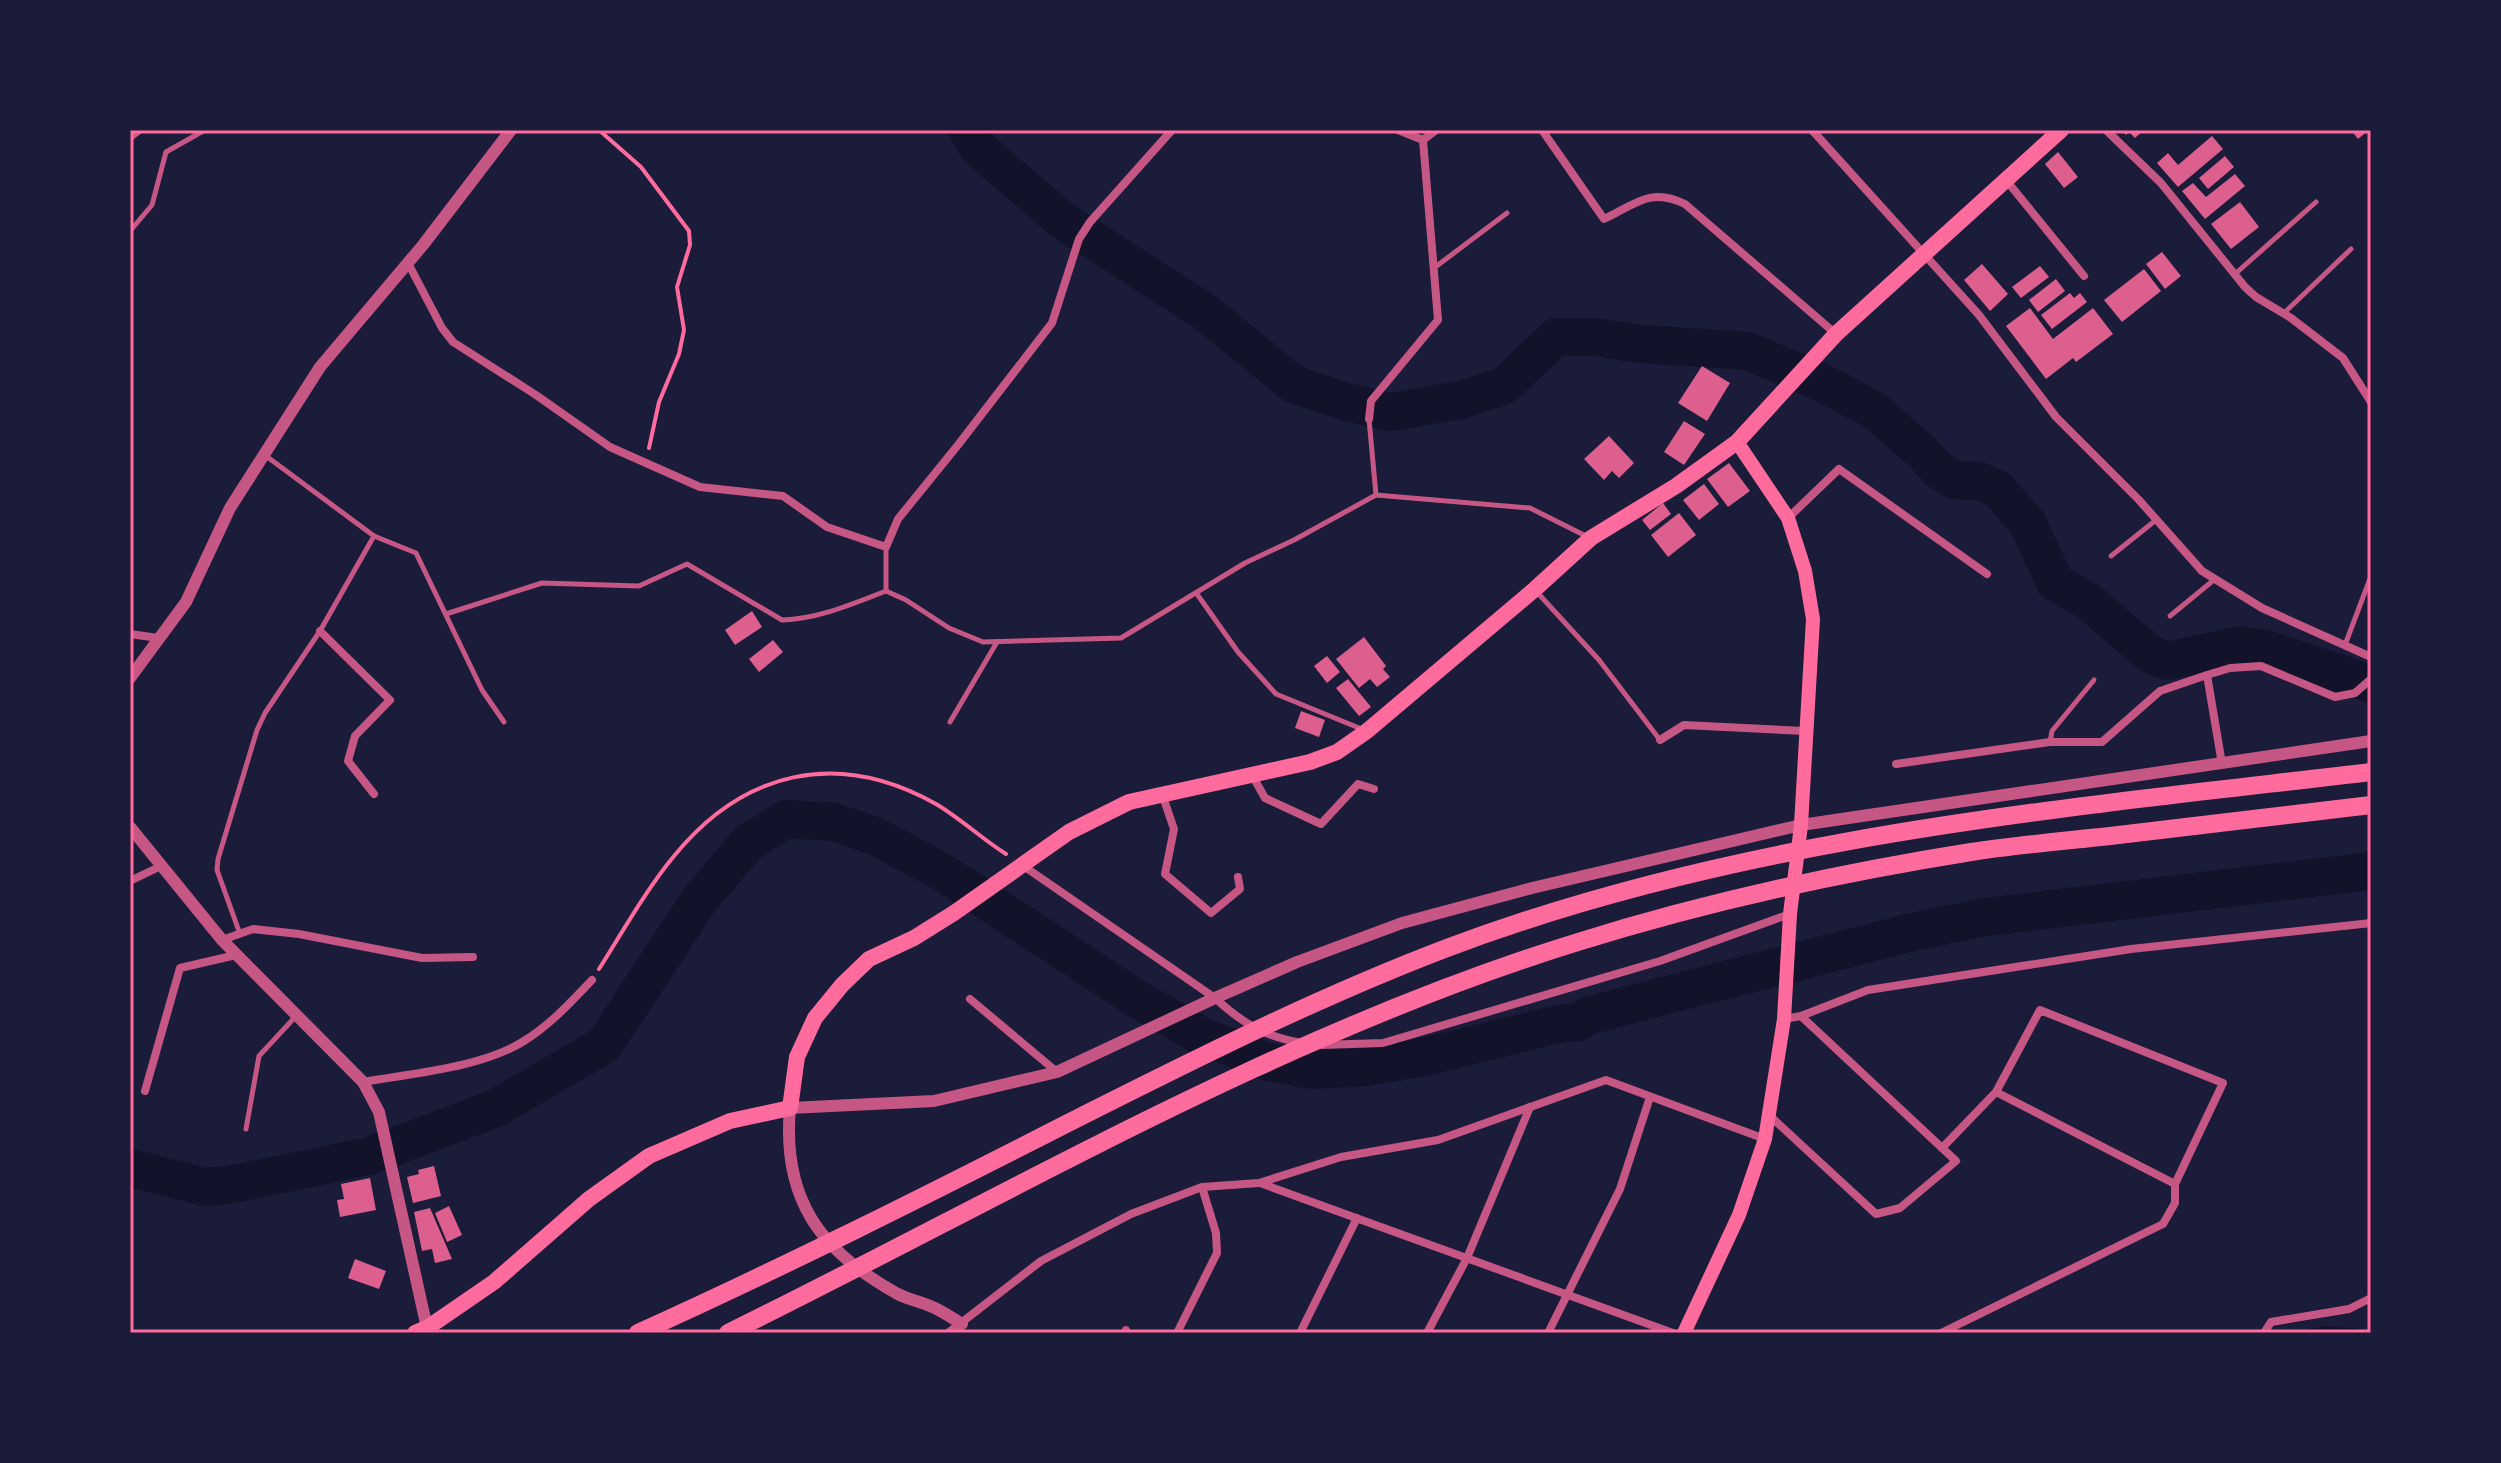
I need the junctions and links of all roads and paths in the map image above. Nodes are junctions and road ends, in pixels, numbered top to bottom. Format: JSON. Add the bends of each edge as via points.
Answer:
{"nodes":[{"id":1,"x":139,"y":130,"type":"edge"},
{"id":2,"x":205,"y":130,"type":"edge"},
{"id":3,"x":511,"y":130,"type":"edge"},
{"id":4,"x":599,"y":130,"type":"edge"},
{"id":5,"x":1172,"y":130,"type":"edge"},
{"id":6,"x":1398,"y":130,"type":"edge"},
{"id":7,"x":1436,"y":130,"type":"edge"},
{"id":8,"x":1542,"y":130,"type":"edge"},
{"id":9,"x":1812,"y":130,"type":"edge"},
{"id":10,"x":2061,"y":130,"type":"edge"},
{"id":11,"x":2106,"y":130,"type":"edge"},
{"id":12,"x":130,"y":137,"type":"edge"},
{"id":13,"x":1423,"y":140,"type":"junction"},
{"id":14,"x":2006,"y":179,"type":"junction"},
{"id":15,"x":2316,"y":202,"type":"dead end"},
{"id":16,"x":1507,"y":213,"type":"dead end"},
{"id":17,"x":130,"y":231,"type":"edge"},
{"id":18,"x":2351,"y":249,"type":"dead end"},
{"id":19,"x":1924,"y":253,"type":"junction"},
{"id":20,"x":408,"y":263,"type":"junction"},
{"id":21,"x":1434,"y":268,"type":"junction"},
{"id":22,"x":2234,"y":274,"type":"junction"},
{"id":23,"x":2084,"y":276,"type":"dead end"},
{"id":24,"x":2284,"y":313,"type":"junction"},
{"id":25,"x":1836,"y":334,"type":"junction"},
{"id":26,"x":2371,"y":402,"type":"edge"},
{"id":27,"x":1369,"y":419,"type":"joint"},
{"id":28,"x":1737,"y":442,"type":"junction"},
{"id":29,"x":264,"y":455,"type":"junction"},
{"id":30,"x":647,"y":464,"type":"junction"},
{"id":31,"x":1376,"y":495,"type":"junction"},
{"id":32,"x":1788,"y":518,"type":"junction"},
{"id":33,"x":2156,"y":520,"type":"junction"},
{"id":34,"x":374,"y":536,"type":"junction"},
{"id":35,"x":1591,"y":538,"type":"junction"},
{"id":36,"x":886,"y":547,"type":"junction"},
{"id":37,"x":2111,"y":556,"type":"dead end"},
{"id":38,"x":1987,"y":574,"type":"dead end"},
{"id":39,"x":2371,"y":576,"type":"edge"},
{"id":40,"x":2215,"y":579,"type":"junction"},
{"id":41,"x":1535,"y":589,"type":"junction"},
{"id":42,"x":886,"y":591,"type":"junction"},
{"id":43,"x":1197,"y":594,"type":"junction"},
{"id":44,"x":446,"y":614,"type":"junction"},
{"id":45,"x":2170,"y":616,"type":"dead end"},
{"id":46,"x":320,"y":631,"type":"junction"},
{"id":47,"x":130,"y":634,"type":"edge"},
{"id":48,"x":158,"y":638,"type":"junction"},
{"id":49,"x":997,"y":642,"type":"junction"},
{"id":50,"x":2345,"y":645,"type":"junction"},
{"id":51,"x":2371,"y":657,"type":"edge"},
{"id":52,"x":2207,"y":675,"type":"junction"},
{"id":53,"x":130,"y":678,"type":"edge"},
{"id":54,"x":2371,"y":679,"type":"edge"},
{"id":55,"x":2094,"y":680,"type":"dead end"},
{"id":56,"x":504,"y":722,"type":"dead end"},
{"id":57,"x":950,"y":722,"type":"dead end"},
{"id":58,"x":1367,"y":731,"type":"junction"},
{"id":59,"x":1805,"y":731,"type":"junction"},
{"id":60,"x":1660,"y":740,"type":"joint"},
{"id":61,"x":2371,"y":741,"type":"edge"},
{"id":62,"x":2050,"y":742,"type":"junction"},
{"id":63,"x":1896,"y":764,"type":"dead end"},
{"id":64,"x":2222,"y":764,"type":"junction"},
{"id":65,"x":2371,"y":772,"type":"edge"},
{"id":66,"x":1251,"y":775,"type":"junction"},
{"id":67,"x":1374,"y":789,"type":"dead end"},
{"id":68,"x":1161,"y":793,"type":"junction"},
{"id":69,"x":374,"y":794,"type":"dead end"},
{"id":70,"x":2371,"y":805,"type":"edge"},
{"id":71,"x":1801,"y":825,"type":"junction"},
{"id":72,"x":130,"y":827,"type":"edge"},
{"id":73,"x":161,"y":866,"type":"junction"},
{"id":74,"x":1018,"y":866,"type":"junction"},
{"id":75,"x":1238,"y":877,"type":"dead end"},
{"id":76,"x":130,"y":881,"type":"edge"},
{"id":77,"x":1790,"y":921,"type":"junction"},
{"id":78,"x":2371,"y":923,"type":"edge"},
{"id":79,"x":240,"y":934,"type":"junction"},
{"id":80,"x":222,"y":940,"type":"junction"},
{"id":81,"x":236,"y":955,"type":"junction"},
{"id":82,"x":473,"y":957,"type":"dead end"},
{"id":83,"x":592,"y":980,"type":"joint"},
{"id":84,"x":970,"y":999,"type":"dead end"},
{"id":85,"x":1211,"y":1000,"type":"junction"},
{"id":86,"x":296,"y":1016,"type":"junction"},
{"id":87,"x":1801,"y":1016,"type":"junction"},
{"id":88,"x":1784,"y":1019,"type":"junction"},
{"id":89,"x":1057,"y":1072,"type":"junction"},
{"id":90,"x":363,"y":1082,"type":"junction"},
{"id":91,"x":145,"y":1091,"type":"dead end"},
{"id":92,"x":1996,"y":1092,"type":"junction"},
{"id":93,"x":1650,"y":1097,"type":"junction"},
{"id":94,"x":1530,"y":1107,"type":"junction"},
{"id":95,"x":790,"y":1108,"type":"junction"},
{"id":96,"x":1769,"y":1114,"type":"junction"},
{"id":97,"x":246,"y":1129,"type":"dead end"},
{"id":98,"x":1765,"y":1139,"type":"junction"},
{"id":99,"x":1942,"y":1148,"type":"junction"},
{"id":100,"x":1259,"y":1183,"type":"junction"},
{"id":101,"x":2175,"y":1184,"type":"junction"},
{"id":102,"x":1202,"y":1187,"type":"junction"},
{"id":103,"x":1357,"y":1218,"type":"junction"},
{"id":104,"x":1467,"y":1258,"type":"junction"},
{"id":105,"x":1567,"y":1295,"type":"junction"},
{"id":106,"x":2371,"y":1298,"type":"edge"},
{"id":107,"x":962,"y":1324,"type":"junction"},
{"id":108,"x":421,"y":1331,"type":"edge"},
{"id":109,"x":638,"y":1333,"type":"edge"},
{"id":110,"x":728,"y":1333,"type":"edge"},
{"id":111,"x":948,"y":1333,"type":"edge"},
{"id":112,"x":1177,"y":1333,"type":"edge"},
{"id":113,"x":1300,"y":1333,"type":"edge"},
{"id":114,"x":1427,"y":1333,"type":"edge"},
{"id":115,"x":1548,"y":1333,"type":"edge"},
{"id":116,"x":1673,"y":1333,"type":"edge"},
{"id":117,"x":1684,"y":1333,"type":"edge"},
{"id":118,"x":1941,"y":1333,"type":"edge"},
{"id":119,"x":2264,"y":1333,"type":"edge"}],
"edges":[{"from":1,"to":12,"type":"street"},
{"from":2,"to":17,"type":"lane","via":[[166,152],[152,205]]},
{"from":3,"to":20,"type":"street"},
{"from":4,"to":30,"type":"path","via":[[641,167],[689,231],[677,287],[684,330],[659,402]]},
{"from":5,"to":36,"type":"street","via":[[1090,222],[1079,239],[1052,323],[898,519]]},
{"from":6,"to":13,"type":"street"},
{"from":7,"to":13,"type":"street"},
{"from":8,"to":25,"type":"street","via":[[1604,219],[1654,195],[1685,204]]},
{"from":9,"to":19,"type":"street"},
{"from":10,"to":14,"type":"main road"},
{"from":11,"to":22,"type":"street","via":[[2161,183]]},
{"from":13,"to":21,"type":"street"},
{"from":14,"to":19,"type":"main road"},
{"from":14,"to":23,"type":"street"},
{"from":15,"to":22,"type":"lane"},
{"from":16,"to":21,"type":"lane"},
{"from":18,"to":24,"type":"lane"},
{"from":19,"to":25,"type":"main road"},
{"from":19,"to":33,"type":"street","via":[[2056,417]]},
{"from":20,"to":29,"type":"street","via":[[320,367]]},
{"from":20,"to":30,"type":"street","via":[[453,342],[610,447]]},
{"from":21,"to":27,"type":"street","via":[[1438,320],[1371,401]]},
{"from":22,"to":24,"type":"street","via":[[2256,297]]},
{"from":24,"to":26,"type":"street","via":[[2343,358]]},
{"from":25,"to":28,"type":"main road"},
{"from":27,"to":31,"type":"lane"},
{"from":28,"to":32,"type":"main road"},
{"from":28,"to":35,"type":"main road"},
{"from":29,"to":34,"type":"lane"},
{"from":29,"to":48,"type":"street","via":[[230,508],[186,602]]},
{"from":30,"to":36,"type":"street","via":[[700,487],[783,496],[827,527]]},
{"from":31,"to":35,"type":"lane","via":[[1530,508]]},
{"from":31,"to":43,"type":"lane"},
{"from":32,"to":38,"type":"street","via":[[1839,469]]},
{"from":32,"to":59,"type":"main road","via":[[1813,619]]},
{"from":33,"to":37,"type":"lane"},
{"from":33,"to":40,"type":"street"},
{"from":34,"to":44,"type":"lane","via":[[416,553]]},
{"from":34,"to":46,"type":"lane"},
{"from":35,"to":41,"type":"main road"},
{"from":36,"to":42,"type":"lane"},
{"from":39,"to":50,"type":"lane"},
{"from":40,"to":45,"type":"lane"},
{"from":40,"to":50,"type":"street","via":[[2262,608]]},
{"from":41,"to":58,"type":"main road"},
{"from":41,"to":60,"type":"lane","via":[[1599,660]]},
{"from":42,"to":44,"type":"lane","via":[[831,611],[782,620],[687,564],[639,586],[542,583]]},
{"from":42,"to":49,"type":"lane","via":[[949,628]]},
{"from":43,"to":49,"type":"lane","via":[[1121,638]]},
{"from":43,"to":58,"type":"lane","via":[[1276,694]]},
{"from":44,"to":56,"type":"lane","via":[[482,690]]},
{"from":46,"to":69,"type":"street","via":[[390,700],[355,736],[348,761]]},
{"from":46,"to":79,"type":"lane","via":[[257,730],[218,859],[217,870]]},
{"from":47,"to":48,"type":"street"},
{"from":48,"to":53,"type":"street"},
{"from":49,"to":57,"type":"lane"},
{"from":50,"to":51,"type":"street"},
{"from":52,"to":54,"type":"street","via":[[2261,666],[2335,697],[2355,693]]},
{"from":52,"to":62,"type":"street","via":[[2160,691],[2102,742]]},
{"from":52,"to":64,"type":"street"},
{"from":55,"to":62,"type":"lane","via":[[2052,731]]},
{"from":58,"to":66,"type":"main road","via":[[1337,752]]},
{"from":59,"to":60,"type":"street","via":[[1684,725]]},
{"from":59,"to":71,"type":"main road"},
{"from":61,"to":64,"type":"street"},
{"from":62,"to":63,"type":"street"},
{"from":64,"to":71,"type":"street"},
{"from":65,"to":109,"type":"highway","via":[[1967,820],[1702,870],[1568,907],[1448,947],[1324,999],[810,1254]]},
{"from":66,"to":67,"type":"street","via":[[1265,798],[1321,824],[1358,784]]},
{"from":66,"to":68,"type":"main road"},
{"from":68,"to":74,"type":"main road","via":[[1129,802],[1069,832]]},
{"from":68,"to":75,"type":"street","via":[[1174,829],[1165,874],[1211,913],[1240,889]]},
{"from":70,"to":110,"type":"highway","via":[[1973,852],[1709,905],[1578,942],[1459,983],[1205,1092]]},
{"from":71,"to":77,"type":"main road"},
{"from":71,"to":85,"type":"street","via":[[1402,923]]},
{"from":72,"to":73,"type":"street"},
{"from":73,"to":76,"type":"street"},
{"from":73,"to":80,"type":"street"},
{"from":74,"to":83,"type":"path","via":[[936,804],[873,778],[814,773],[766,783],[722,809],[674,855]]},
{"from":74,"to":85,"type":"street"},
{"from":74,"to":95,"type":"main road","via":[[914,938],[869,959],[842,985],[815,1018],[797,1057]]},
{"from":77,"to":85,"type":"street","via":[[1383,1043],[1326,1046],[1279,1039]]},
{"from":77,"to":88,"type":"main road"},
{"from":78,"to":87,"type":"street","via":[[2131,949],[1868,990]]},
{"from":79,"to":80,"type":"street"},
{"from":79,"to":82,"type":"street","via":[[253,929],[422,958]]},
{"from":80,"to":81,"type":"street"},
{"from":81,"to":86,"type":"street"},
{"from":81,"to":91,"type":"street","via":[[180,968]]},
{"from":83,"to":90,"type":"street","via":[[522,1042],[484,1059]]},
{"from":84,"to":89,"type":"street"},
{"from":85,"to":89,"type":"street"},
{"from":86,"to":90,"type":"street"},
{"from":86,"to":97,"type":"lane","via":[[259,1056]]},
{"from":87,"to":88,"type":"street"},
{"from":87,"to":99,"type":"street"},
{"from":88,"to":96,"type":"main road"},
{"from":89,"to":95,"type":"street","via":[[934,1101]]},
{"from":90,"to":108,"type":"street","via":[[379,1112],[393,1171]]},
{"from":92,"to":99,"type":"street"},
{"from":92,"to":101,"type":"street"},
{"from":92,"to":101,"type":"street","via":[[2040,1010],[2223,1083]]},
{"from":93,"to":94,"type":"street","via":[[1606,1080]]},
{"from":93,"to":98,"type":"street"},
{"from":93,"to":105,"type":"street","via":[[1620,1189]]},
{"from":94,"to":100,"type":"street","via":[[1438,1140],[1341,1157]]},
{"from":94,"to":104,"type":"street"},
{"from":95,"to":107,"type":"street","via":[[790,1166],[817,1228],[850,1264]]},
{"from":95,"to":108,"type":"main road","via":[[730,1121],[649,1156],[589,1199],[494,1282]]},
{"from":96,"to":98,"type":"main road"},
{"from":96,"to":99,"type":"street","via":[[1876,1214],[1900,1208],[1956,1161]]},
{"from":98,"to":117,"type":"main road","via":[[1739,1215]]},
{"from":100,"to":102,"type":"street"},
{"from":100,"to":103,"type":"street"},
{"from":101,"to":118,"type":"street","via":[[2175,1203],[2163,1224]]},
{"from":102,"to":107,"type":"street","via":[[1131,1214],[1041,1261]]},
{"from":102,"to":112,"type":"street","via":[[1217,1253]]},
{"from":103,"to":104,"type":"street"},
{"from":103,"to":113,"type":"street"},
{"from":104,"to":105,"type":"street"},
{"from":104,"to":114,"type":"street"},
{"from":105,"to":115,"type":"street"},
{"from":105,"to":116,"type":"street"},
{"from":106,"to":119,"type":"street","via":[[2349,1309],[2271,1322]]},
{"from":107,"to":111,"type":"street"}]}
